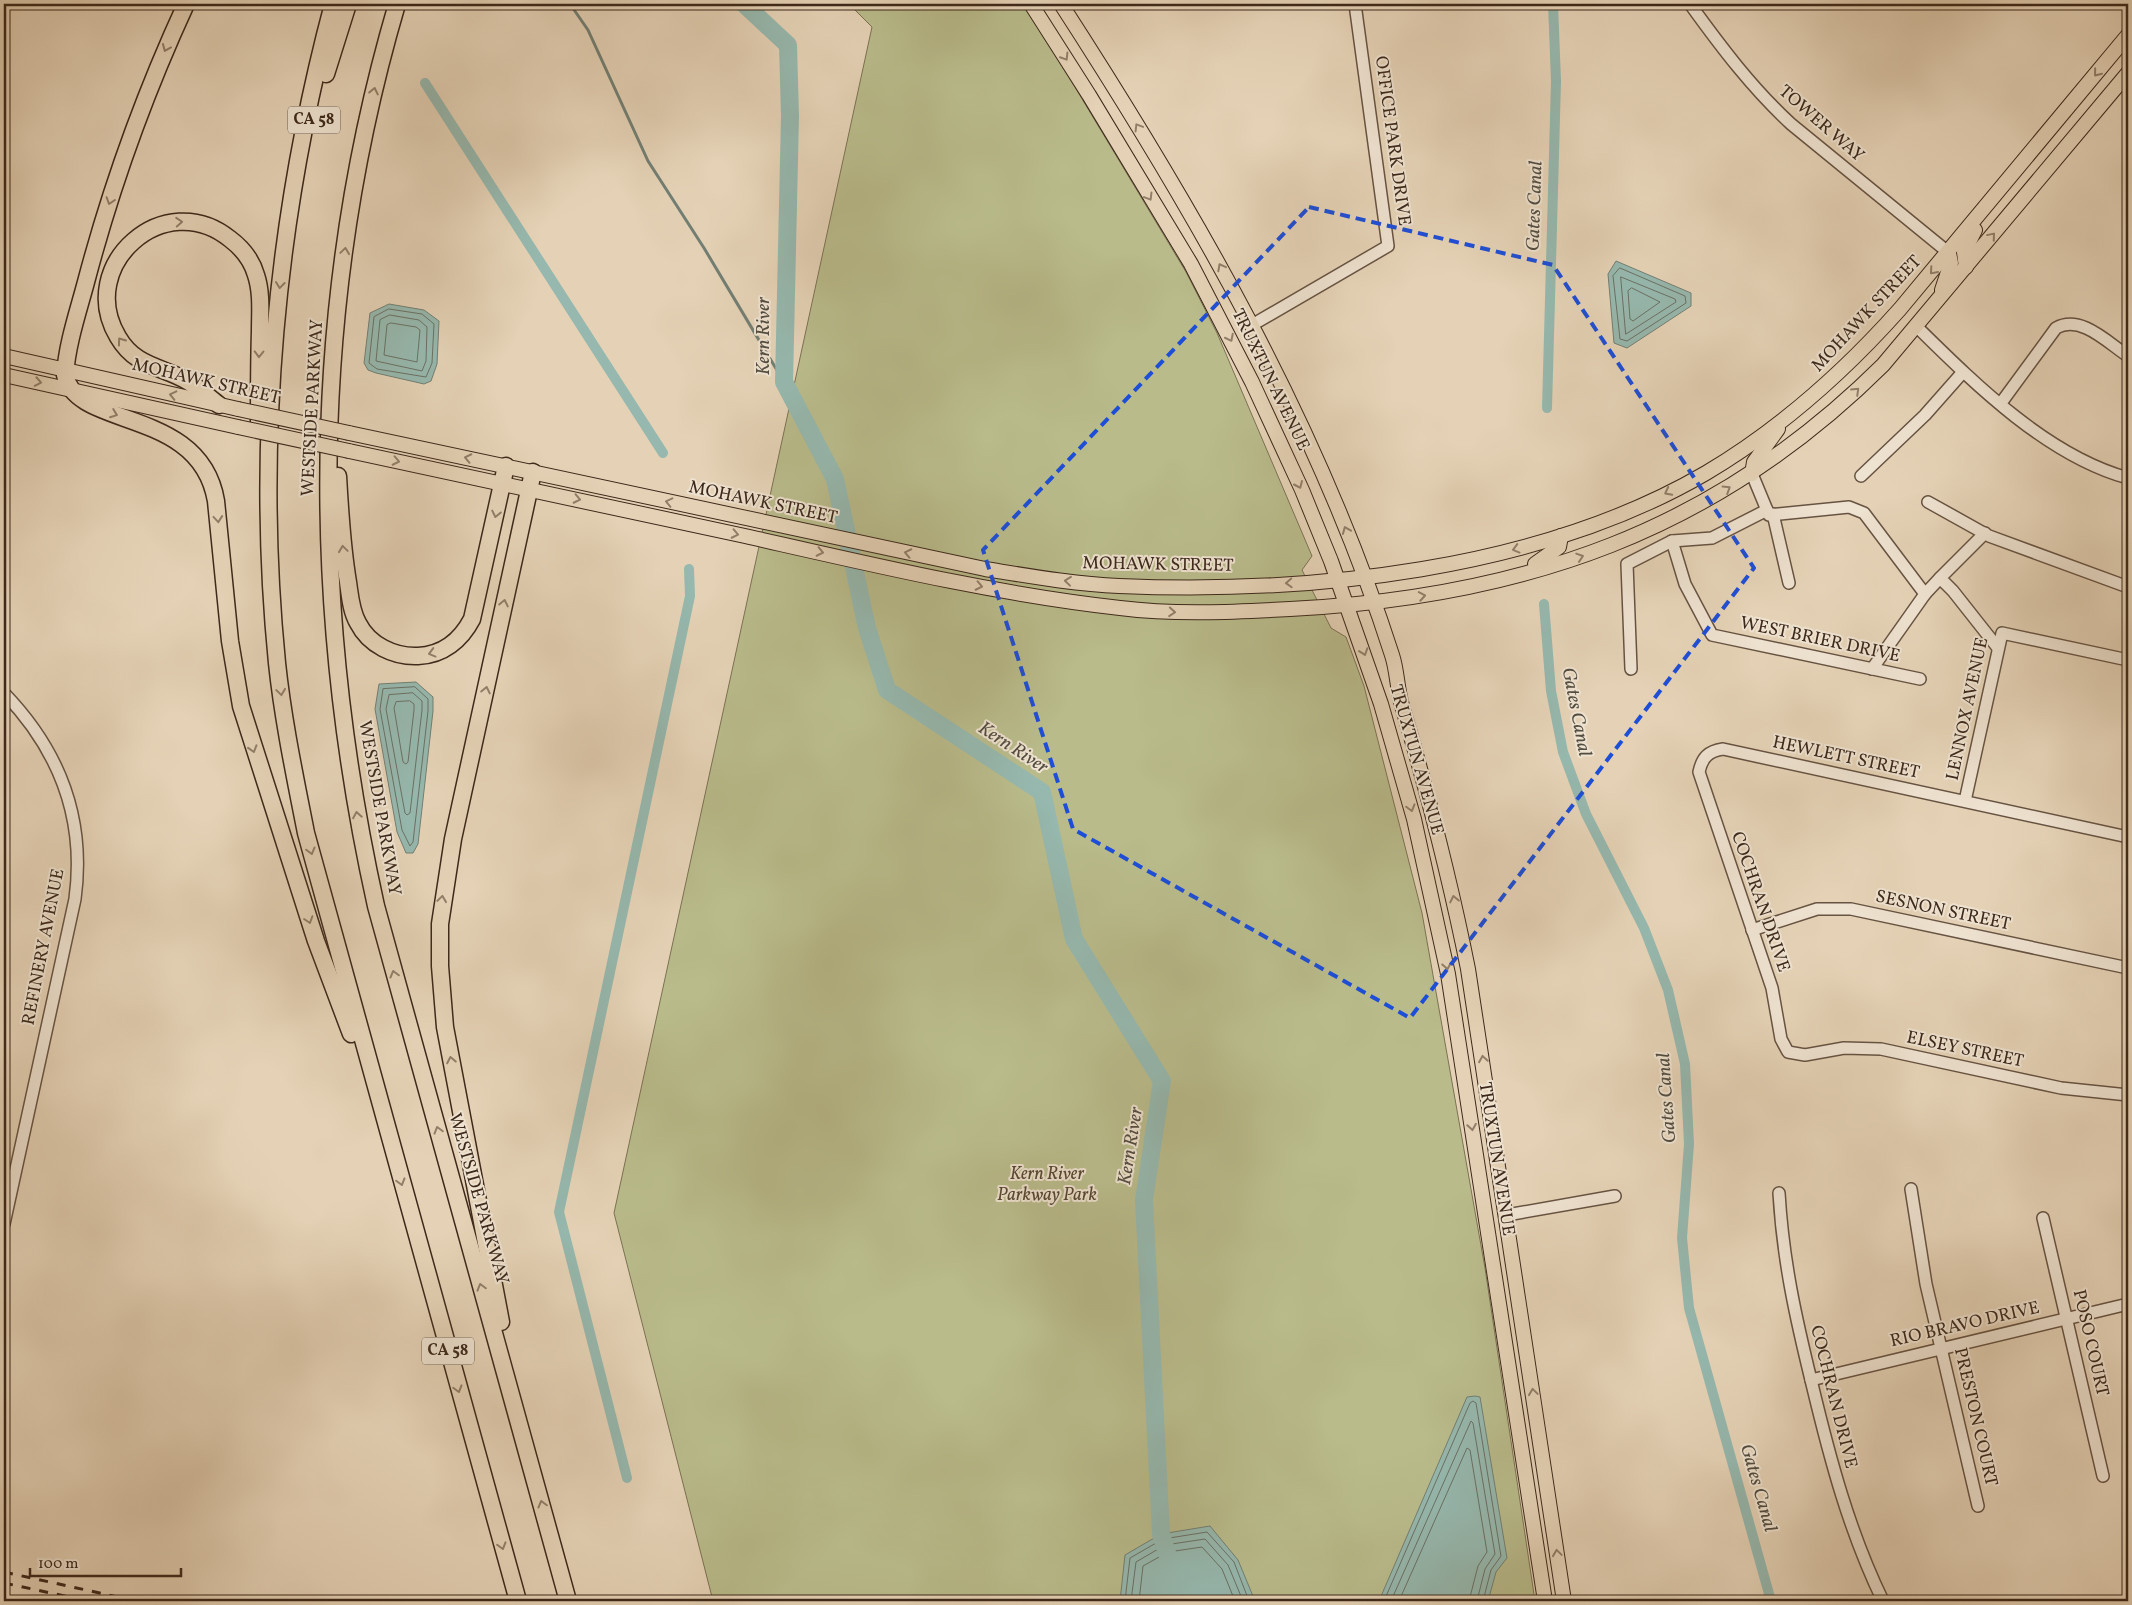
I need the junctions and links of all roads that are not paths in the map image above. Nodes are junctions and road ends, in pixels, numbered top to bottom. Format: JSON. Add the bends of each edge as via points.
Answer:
{"nodes":[{"id":1,"x":186,"y":4,"type":"edge"},
{"id":2,"x":333,"y":4,"type":"edge"},
{"id":3,"x":348,"y":4,"type":"edge"},
{"id":4,"x":397,"y":4,"type":"edge"},
{"id":5,"x":1061,"y":4,"type":"edge"},
{"id":6,"x":1356,"y":4,"type":"edge"},
{"id":7,"x":1690,"y":4,"type":"edge"},
{"id":8,"x":1035,"y":8,"type":"edge"},
{"id":9,"x":2128,"y":35,"type":"edge"},
{"id":10,"x":2128,"y":73,"type":"edge"},
{"id":11,"x":1987,"y":207,"type":"junction"},
{"id":12,"x":287,"y":237,"type":"junction"},
{"id":13,"x":1949,"y":253,"type":"junction"},
{"id":14,"x":1966,"y":267,"type":"junction"},
{"id":15,"x":338,"y":299,"type":"junction"},
{"id":16,"x":1938,"y":300,"type":"junction"},
{"id":17,"x":1252,"y":325,"type":"junction"},
{"id":18,"x":1916,"y":326,"type":"junction"},
{"id":19,"x":4,"y":356,"type":"edge"},
{"id":20,"x":2128,"y":356,"type":"edge"},
{"id":21,"x":65,"y":370,"type":"junction"},
{"id":22,"x":1963,"y":372,"type":"junction"},
{"id":23,"x":4,"y":375,"type":"edge"},
{"id":24,"x":72,"y":389,"type":"junction"},
{"id":25,"x":2001,"y":403,"type":"junction"},
{"id":26,"x":220,"y":405,"type":"junction"},
{"id":27,"x":1784,"y":420,"type":"junction"},
{"id":28,"x":506,"y":466,"type":"junction"},
{"id":29,"x":533,"y":472,"type":"junction"},
{"id":30,"x":1752,"y":474,"type":"junction"},
{"id":31,"x":1861,"y":476,"type":"dead end"},
{"id":32,"x":2128,"y":478,"type":"edge"},
{"id":33,"x":502,"y":483,"type":"junction"},
{"id":34,"x":529,"y":488,"type":"junction"},
{"id":35,"x":1928,"y":502,"type":"dead end"},
{"id":36,"x":1770,"y":512,"type":"junction"},
{"id":37,"x":1985,"y":533,"type":"junction"},
{"id":38,"x":1562,"y":536,"type":"junction"},
{"id":39,"x":1672,"y":541,"type":"junction"},
{"id":40,"x":1518,"y":575,"type":"junction"},
{"id":41,"x":1363,"y":576,"type":"junction"},
{"id":42,"x":1940,"y":578,"type":"junction"},
{"id":43,"x":1338,"y":581,"type":"junction"},
{"id":44,"x":1788,"y":583,"type":"dead end"},
{"id":45,"x":2128,"y":587,"type":"edge"},
{"id":46,"x":1925,"y":594,"type":"junction"},
{"id":47,"x":1374,"y":603,"type":"junction"},
{"id":48,"x":1348,"y":606,"type":"junction"},
{"id":49,"x":1998,"y":648,"type":"junction"},
{"id":50,"x":2128,"y":660,"type":"edge"},
{"id":51,"x":277,"y":664,"type":"junction"},
{"id":52,"x":1631,"y":669,"type":"dead end"},
{"id":53,"x":1872,"y":669,"type":"junction"},
{"id":54,"x":1920,"y":679,"type":"dead end"},
{"id":55,"x":4,"y":693,"type":"edge"},
{"id":56,"x":1704,"y":757,"type":"joint"},
{"id":57,"x":1965,"y":801,"type":"junction"},
{"id":58,"x":2128,"y":836,"type":"edge"},
{"id":59,"x":1752,"y":930,"type":"junction"},
{"id":60,"x":2128,"y":968,"type":"edge"},
{"id":61,"x":1795,"y":1055,"type":"joint"},
{"id":62,"x":2128,"y":1095,"type":"edge"},
{"id":63,"x":378,"y":1101,"type":"junction"},
{"id":64,"x":1478,"y":1168,"type":"junction"},
{"id":65,"x":1911,"y":1189,"type":"dead end"},
{"id":66,"x":1779,"y":1193,"type":"dead end"},
{"id":67,"x":1615,"y":1196,"type":"dead end"},
{"id":68,"x":1507,"y":1215,"type":"junction"},
{"id":69,"x":2044,"y":1218,"type":"dead end"},
{"id":70,"x":4,"y":1224,"type":"edge"},
{"id":71,"x":2128,"y":1304,"type":"edge"},
{"id":72,"x":2066,"y":1319,"type":"junction"},
{"id":73,"x":1941,"y":1349,"type":"junction"},
{"id":74,"x":1811,"y":1380,"type":"junction"},
{"id":75,"x":523,"y":1435,"type":"junction"},
{"id":76,"x":2103,"y":1476,"type":"dead end"},
{"id":77,"x":1978,"y":1506,"type":"dead end"},
{"id":78,"x":518,"y":1601,"type":"edge"},
{"id":79,"x":568,"y":1601,"type":"edge"},
{"id":80,"x":1545,"y":1601,"type":"edge"},
{"id":81,"x":1564,"y":1601,"type":"edge"},
{"id":82,"x":1883,"y":1601,"type":"edge"}],
"edges":[{"from":1,"to":21,"type":"highway","one_way":true,"via":[[143,106],[110,199]]},
{"from":2,"to":12,"type":"highway","via":[[307,115]]},
{"from":3,"to":12,"type":"highway","number":"CA 58","via":[[312,128]]},
{"from":15,"to":4,"type":"highway","name":"WESTSIDE PARKWAY","one_way":true,"via":[[361,151]]},
{"from":17,"to":5,"type":"main road","name":"TRUXTUN AVENUE","one_way":true,"via":[[1213,251]]},
{"from":6,"to":17,"type":"street","name":"OFFICE PARK DRIVE","via":[[1388,246]]},
{"from":7,"to":13,"type":"street","name":"TOWER WAY","via":[[1770,105]]},
{"from":8,"to":43,"type":"main road","name":"TRUXTUN AVENUE","one_way":true,"via":[[1200,280],[1269,418]]},
{"from":9,"to":11,"type":"main road","name":"MOHAWK STREET","one_way":true},
{"from":14,"to":10,"type":"main road","name":"MOHAWK STREET","one_way":true},
{"from":11,"to":13,"type":"main road","name":"MOHAWK STREET"},
{"from":11,"to":14,"type":"main road","via":[[1964,252]]},
{"from":12,"to":51,"type":"highway","one_way":true,"via":[[274,347],[269,442],[269,548]]},
{"from":13,"to":16,"type":"main road","via":[[1951,263]]},
{"from":13,"to":27,"type":"main road","name":"MOHAWK STREET","one_way":true,"via":[[1870,343]]},
{"from":14,"to":16,"type":"main road","name":"MOHAWK STREET"},
{"from":33,"to":15,"type":"highway","one_way":true,"via":[[475,612],[465,631],[443,650],[420,656],[394,653],[372,641],[360,628],[353,613],[342,545],[336,409]]},
{"from":75,"to":15,"type":"highway","name":"WESTSIDE PARKWAY","one_way":true,"via":[[386,942],[363,845],[346,751],[332,614],[328,495]]},
{"from":16,"to":18,"type":"main road","name":"MOHAWK STREET"},
{"from":41,"to":17,"type":"main road","name":"TRUXTUN AVENUE","one_way":true,"via":[[1325,480]]},
{"from":18,"to":22,"type":"street"},
{"from":30,"to":18,"type":"main road","name":"MOHAWK STREET","one_way":true,"via":[[1841,406],[1883,365]]},
{"from":19,"to":21,"type":"main road","name":"MOHAWK STREET"},
{"from":20,"to":25,"type":"street","via":[[2080,324],[2063,324],[2056,328]]},
{"from":21,"to":24,"type":"highway","via":[[66,380]]},
{"from":26,"to":21,"type":"main road","name":"MOHAWK STREET","one_way":true},
{"from":22,"to":25,"type":"street"},
{"from":22,"to":31,"type":"street","via":[[1925,415]]},
{"from":23,"to":24,"type":"main road","name":"MOHAWK STREET","one_way":true},
{"from":24,"to":33,"type":"main road","name":"MOHAWK STREET","one_way":true,"bridge":true},
{"from":24,"to":63,"type":"highway","one_way":true,"via":[[97,407],[177,439],[197,457],[212,481],[231,648],[243,713],[320,950]]},
{"from":25,"to":32,"type":"street","via":[[2047,439],[2102,469]]},
{"from":28,"to":26,"type":"main road","name":"MOHAWK STREET","one_way":true,"bridge":true},
{"from":26,"to":51,"type":"highway","one_way":true,"via":[[189,382],[140,360],[118,338],[110,319],[109,284],[119,258],[137,237],[161,225],[197,223],[220,232],[246,255],[257,278],[260,296],[259,519],[267,605]]},
{"from":27,"to":30,"type":"main road","via":[[1754,462]]},
{"from":27,"to":38,"type":"main road","name":"MOHAWK STREET","one_way":true,"via":[[1740,451],[1671,492]]},
{"from":28,"to":29,"type":"main road","name":"MOHAWK STREET"},
{"from":28,"to":33,"type":"highway"},
{"from":29,"to":34,"type":"highway"},
{"from":43,"to":29,"type":"main road","name":"MOHAWK STREET","one_way":true,"via":[[1180,587],[1117,586],[1044,579],[768,524]]},
{"from":30,"to":36,"type":"street"},
{"from":40,"to":30,"type":"main road","name":"MOHAWK STREET","one_way":true,"via":[[1584,555],[1649,530]]},
{"from":33,"to":34,"type":"main road","name":"MOHAWK STREET"},
{"from":34,"to":48,"type":"main road","name":"MOHAWK STREET","one_way":true,"via":[[999,590],[1123,609],[1188,613]]},
{"from":75,"to":34,"type":"highway","one_way":true,"via":[[448,1046],[439,945],[442,902],[453,840]]},
{"from":35,"to":37,"type":"street"},
{"from":36,"to":39,"type":"street","via":[[1712,538]]},
{"from":36,"to":44,"type":"street"},
{"from":36,"to":46,"type":"street","via":[[1849,506],[1864,513]]},
{"from":37,"to":42,"type":"street"},
{"from":37,"to":45,"type":"street"},
{"from":38,"to":40,"type":"main road","via":[[1553,554]]},
{"from":38,"to":41,"type":"main road","name":"MOHAWK STREET","one_way":true,"via":[[1505,552]]},
{"from":39,"to":52,"type":"street","via":[[1627,564]]},
{"from":39,"to":53,"type":"street","name":"WEST BRIER DRIVE","via":[[1685,584],[1712,635]]},
{"from":47,"to":40,"type":"main road","name":"MOHAWK STREET","one_way":true,"via":[[1457,590]]},
{"from":41,"to":43,"type":"main road","name":"MOHAWK STREET"},
{"from":41,"to":47,"type":"main road","name":"TRUXTUN AVENUE"},
{"from":42,"to":46,"type":"street"},
{"from":42,"to":49,"type":"street"},
{"from":43,"to":48,"type":"main road","name":"TRUXTUN AVENUE"},
{"from":46,"to":53,"type":"street"},
{"from":47,"to":48,"type":"main road","name":"MOHAWK STREET"},
{"from":68,"to":47,"type":"main road","name":"TRUXTUN AVENUE","one_way":true,"via":[[1475,1009],[1452,891],[1400,697],[1393,658]]},
{"from":48,"to":64,"type":"main road","name":"TRUXTUN AVENUE","one_way":true,"via":[[1393,742],[1432,896],[1455,1013]]},
{"from":49,"to":50,"type":"street","name":"LENNOX AVENUE","via":[[2002,633]]},
{"from":49,"to":57,"type":"street","name":"LENNOX AVENUE"},
{"from":51,"to":63,"type":"highway","one_way":true,"via":[[306,833]]},
{"from":53,"to":54,"type":"street","name":"WEST BRIER DRIVE"},
{"from":55,"to":70,"type":"street","name":"REFINERY AVENUE","via":[[27,717],[60,774],[78,842],[79,870]]},
{"from":56,"to":57,"type":"street","name":"HEWLETT STREET","via":[[1723,750]]},
{"from":56,"to":59,"type":"street","name":"COCHRAN DRIVE","via":[[1700,764],[1700,780]]},
{"from":57,"to":58,"type":"street","name":"HEWLETT STREET"},
{"from":59,"to":60,"type":"street","name":"SESNON STREET","via":[[1817,909],[1851,909]]},
{"from":59,"to":61,"type":"street","name":"COCHRAN DRIVE","via":[[1772,988],[1781,1039]]},
{"from":61,"to":62,"type":"street","name":"ELSEY STREET","via":[[1844,1048],[1880,1049],[2062,1088]]},
{"from":63,"to":78,"type":"highway","number":"CA 58","one_way":true},
{"from":64,"to":68,"type":"main road","via":[[1496,1208]]},
{"from":64,"to":80,"type":"main road","name":"TRUXTUN AVENUE"},
{"from":65,"to":73,"type":"street","name":"PRESTON COURT","via":[[1926,1284]]},
{"from":66,"to":74,"type":"street","name":"COCHRAN DRIVE","via":[[1784,1263]]},
{"from":67,"to":68,"type":"street"},
{"from":81,"to":68,"type":"main road","name":"TRUXTUN AVENUE","one_way":true},
{"from":69,"to":72,"type":"street","name":"POSO COURT"},
{"from":71,"to":72,"type":"street","name":"RIO BRAVO DRIVE"},
{"from":72,"to":73,"type":"street","name":"RIO BRAVO DRIVE"},
{"from":72,"to":76,"type":"street","name":"POSO COURT"},
{"from":73,"to":74,"type":"street","name":"RIO BRAVO DRIVE"},
{"from":73,"to":77,"type":"street","name":"PRESTON COURT"},
{"from":74,"to":82,"type":"street","name":"COCHRAN DRIVE","via":[[1842,1504]]},
{"from":79,"to":75,"type":"highway","name":"WESTSIDE PARKWAY","one_way":true}]}
